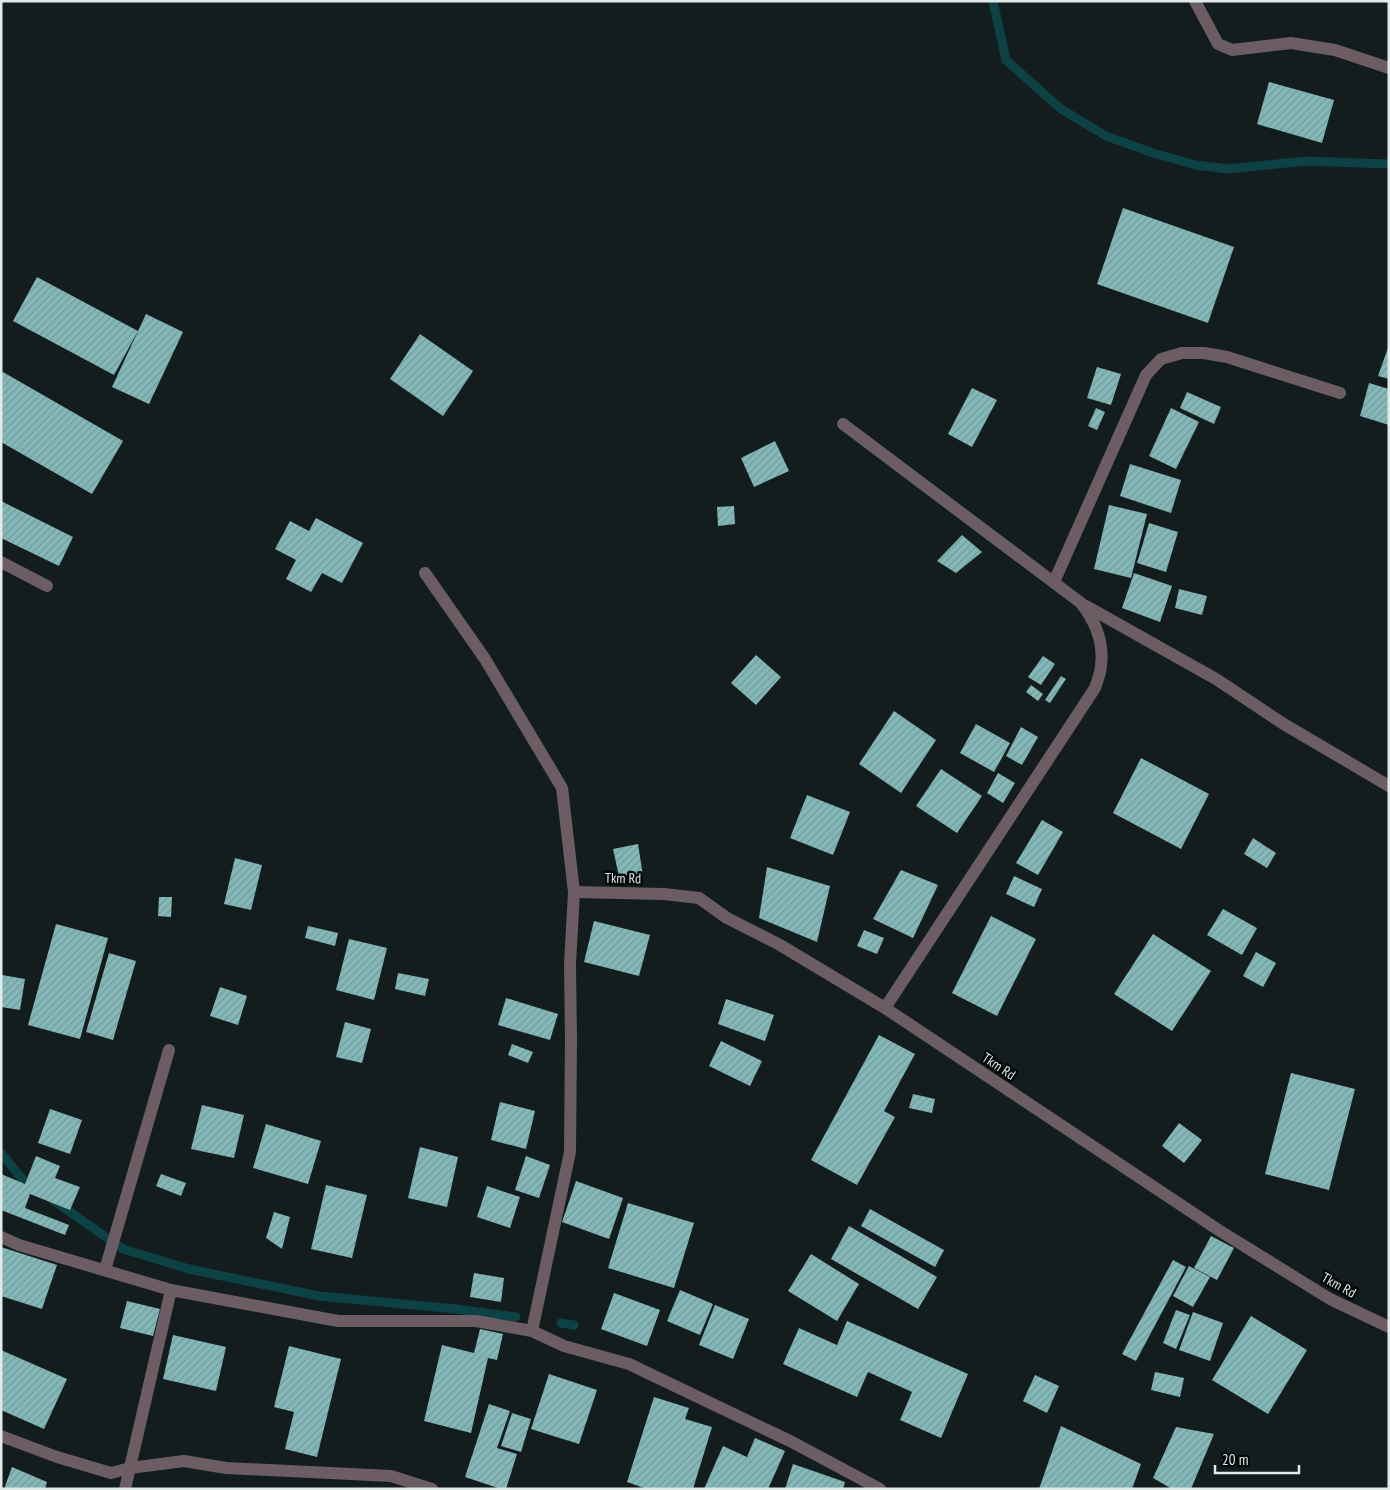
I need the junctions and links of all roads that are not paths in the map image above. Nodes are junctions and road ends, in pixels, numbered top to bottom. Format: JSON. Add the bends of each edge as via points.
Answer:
{"nodes":[{"id":1,"x":1195,"y":1,"type":"edge"},
{"id":2,"x":1389,"y":68,"type":"edge"},
{"id":3,"x":1340,"y":393,"type":"dead end"},
{"id":4,"x":843,"y":424,"type":"dead end"},
{"id":5,"x":1,"y":562,"type":"edge"},
{"id":6,"x":426,"y":573,"type":"dead end"},
{"id":7,"x":1054,"y":582,"type":"junction"},
{"id":8,"x":47,"y":586,"type":"dead end"},
{"id":9,"x":1082,"y":603,"type":"junction"},
{"id":10,"x":1389,"y":786,"type":"edge"},
{"id":11,"x":574,"y":892,"type":"junction"},
{"id":12,"x":884,"y":1008,"type":"junction"},
{"id":13,"x":168,"y":1050,"type":"dead end"},
{"id":14,"x":1,"y":1237,"type":"edge"},
{"id":15,"x":105,"y":1270,"type":"junction"},
{"id":16,"x":171,"y":1290,"type":"junction"},
{"id":17,"x":1389,"y":1327,"type":"edge"},
{"id":18,"x":532,"y":1331,"type":"junction"},
{"id":19,"x":1,"y":1436,"type":"edge"},
{"id":20,"x":130,"y":1468,"type":"junction"},
{"id":21,"x":125,"y":1489,"type":"edge"},
{"id":22,"x":432,"y":1489,"type":"edge"},
{"id":23,"x":880,"y":1489,"type":"edge"}],
"edges":[{"from":1,"to":2,"type":"street","via":[[1218,44],[1232,50],[1291,43],[1335,50]]},
{"from":3,"to":7,"type":"street","via":[[1227,357],[1182,353],[1162,359],[1146,375]]},
{"from":4,"to":7,"type":"street"},
{"from":5,"to":8,"type":"street"},
{"from":6,"to":11,"type":"street","via":[[485,660],[562,788]]},
{"from":7,"to":9,"type":"street"},
{"from":9,"to":10,"type":"street","via":[[1216,679],[1290,728]]},
{"from":9,"to":12,"type":"street","via":[[1100,639],[1101,665],[1095,688]]},
{"from":11,"to":12,"type":"street","name":"Tkm Rd","via":[[699,898],[727,918],[780,945]]},
{"from":11,"to":18,"type":"street","via":[[570,964],[570,1152]]},
{"from":12,"to":17,"type":"street","name":"Tkm Rd","via":[[1220,1231],[1330,1299]]},
{"from":13,"to":15,"type":"street"},
{"from":14,"to":15,"type":"street"},
{"from":15,"to":16,"type":"street"},
{"from":16,"to":18,"type":"street","via":[[338,1321],[476,1321]]},
{"from":16,"to":20,"type":"street"},
{"from":18,"to":23,"type":"street","via":[[564,1346],[629,1364],[792,1442]]},
{"from":19,"to":20,"type":"street","via":[[111,1473]]},
{"from":20,"to":21,"type":"street"},
{"from":20,"to":22,"type":"street","via":[[184,1461],[226,1468],[391,1476]]}]}
